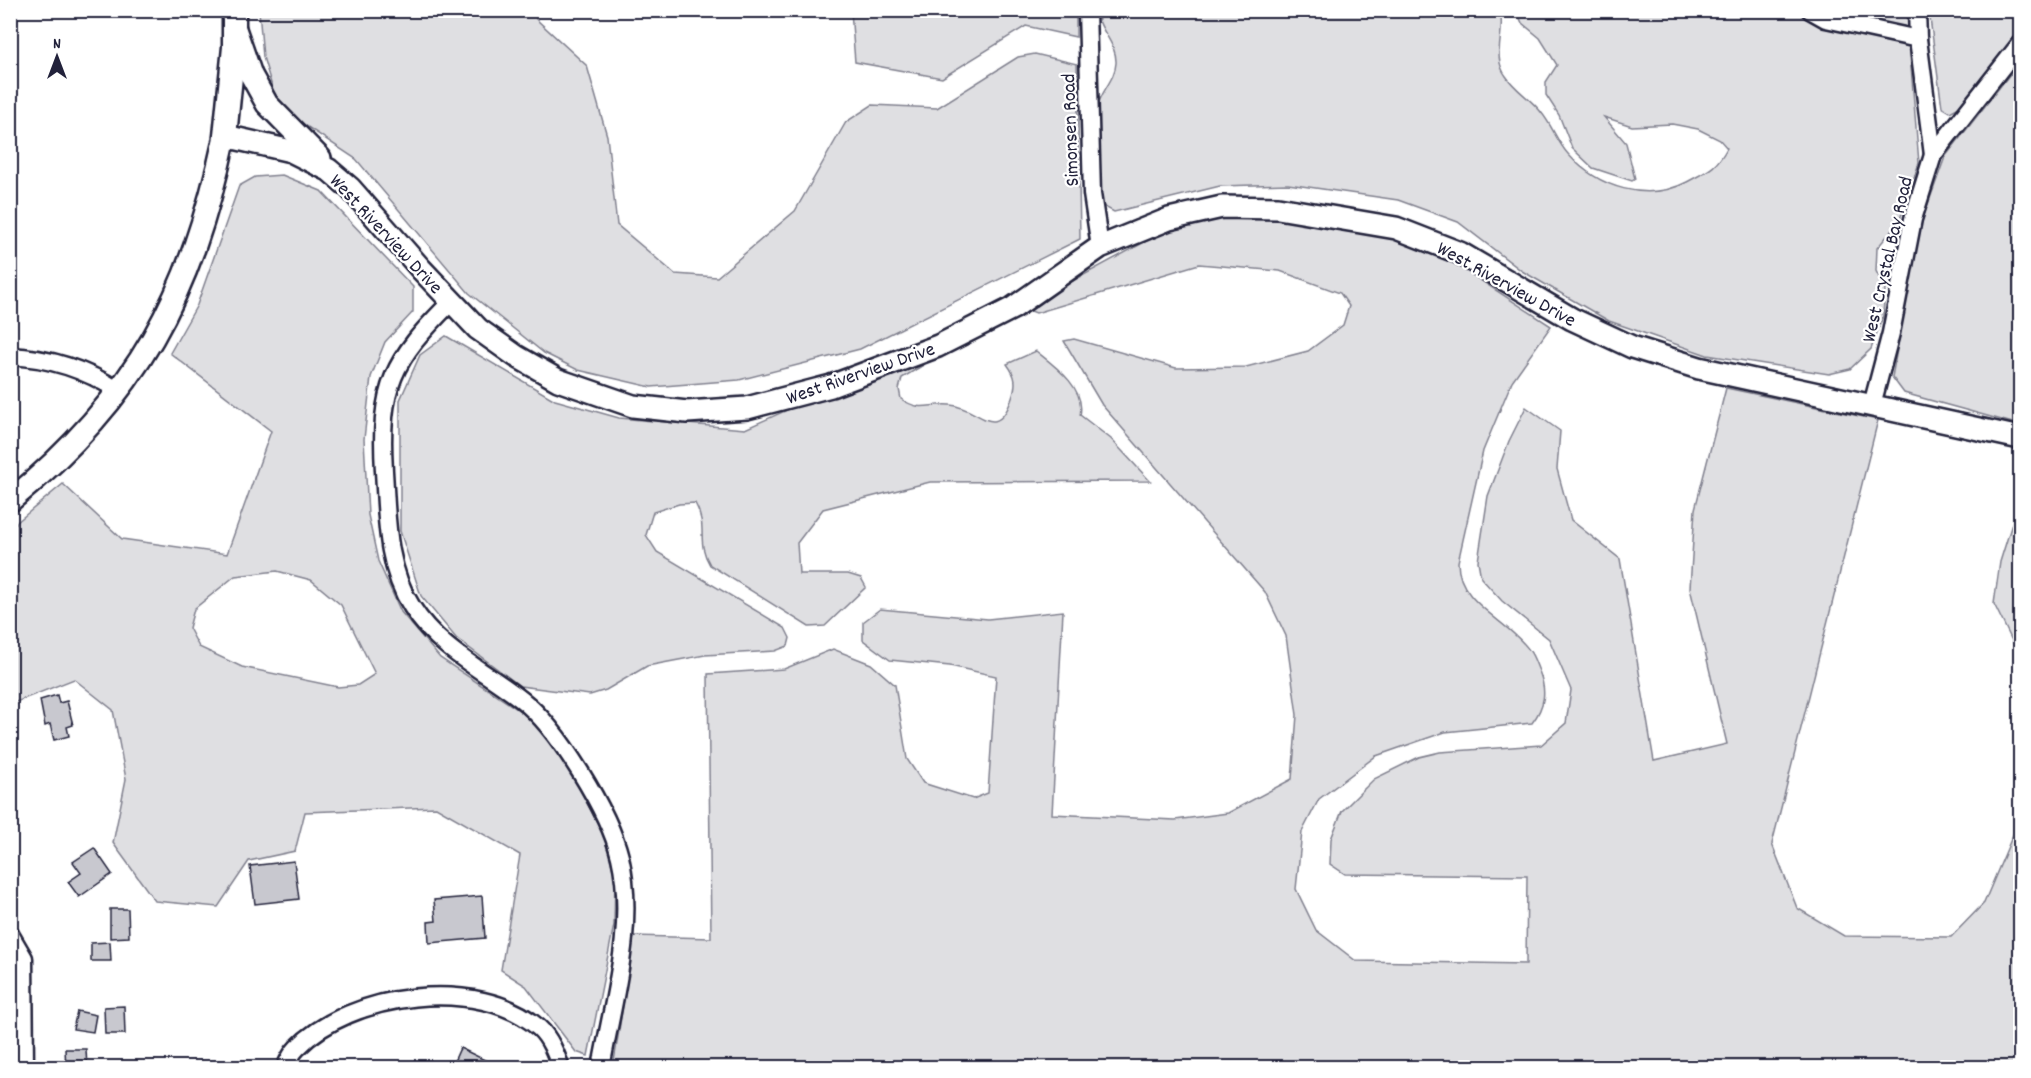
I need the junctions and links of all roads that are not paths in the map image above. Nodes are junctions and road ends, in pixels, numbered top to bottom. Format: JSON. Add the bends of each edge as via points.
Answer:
{"nodes":[{"id":1,"x":1087,"y":10,"type":"edge"},
{"id":2,"x":1810,"y":10,"type":"edge"},
{"id":3,"x":1917,"y":10,"type":"edge"},
{"id":4,"x":234,"y":18,"type":"edge"},
{"id":5,"x":1918,"y":39,"type":"junction"},
{"id":6,"x":2020,"y":44,"type":"edge"},
{"id":7,"x":225,"y":136,"type":"junction"},
{"id":8,"x":1933,"y":155,"type":"junction"},
{"id":9,"x":350,"y":188,"type":"junction"},
{"id":10,"x":1100,"y":247,"type":"junction"},
{"id":11,"x":451,"y":302,"type":"junction"},
{"id":12,"x":10,"y":356,"type":"edge"},
{"id":13,"x":119,"y":391,"type":"junction"},
{"id":14,"x":1872,"y":405,"type":"junction"},
{"id":15,"x":2020,"y":438,"type":"edge"},
{"id":16,"x":10,"y":501,"type":"edge"},
{"id":17,"x":10,"y":934,"type":"edge"},
{"id":18,"x":25,"y":1068,"type":"edge"},
{"id":19,"x":285,"y":1068,"type":"edge"},
{"id":20,"x":561,"y":1068,"type":"edge"},
{"id":21,"x":601,"y":1068,"type":"edge"}],
"edges":[{"from":1,"to":10,"type":"street","name":"Simonsen Road","via":[[1092,194]]},
{"from":2,"to":5,"type":"street","via":[[1826,19]]},
{"from":3,"to":5,"type":"street"},
{"from":4,"to":7,"type":"main road"},
{"from":4,"to":9,"type":"street","via":[[251,75],[267,104]]},
{"from":5,"to":8,"type":"street"},
{"from":6,"to":8,"type":"street","name":"West Crystal Bay Road"},
{"from":7,"to":9,"type":"street","name":"West Riverview Drive","via":[[269,144],[311,159]]},
{"from":7,"to":13,"type":"street","via":[[196,249],[173,304]]},
{"from":8,"to":14,"type":"street","name":"West Crystal Bay Road","via":[[1912,219],[1891,333]]},
{"from":9,"to":11,"type":"street","name":"West Riverview Drive"},
{"from":10,"to":11,"type":"street","name":"West Riverview Drive","via":[[1013,308],[938,346],[831,386],[747,408],[687,412],[633,406],[558,380],[478,329]]},
{"from":10,"to":14,"type":"street","name":"West Riverview Drive","via":[[1169,219],[1222,207],[1278,208],[1396,228],[1460,253],[1572,320],[1632,347],[1699,368]]},
{"from":11,"to":21,"type":"street","via":[[414,339],[397,368],[386,399],[382,432],[388,536],[396,570],[412,607],[457,654],[523,700],[544,720],[608,824],[620,856],[625,928]]},
{"from":12,"to":13,"type":"street","via":[[61,363],[92,374]]},
{"from":13,"to":16,"type":"street","via":[[74,443]]},
{"from":14,"to":15,"type":"street","name":"West Riverview Drive"},
{"from":17,"to":18,"type":"street","via":[[24,958]]},
{"from":19,"to":20,"type":"street","via":[[297,1048],[328,1024],[394,1000],[430,996],[471,999],[510,1010],[540,1028],[553,1046]]}]}
